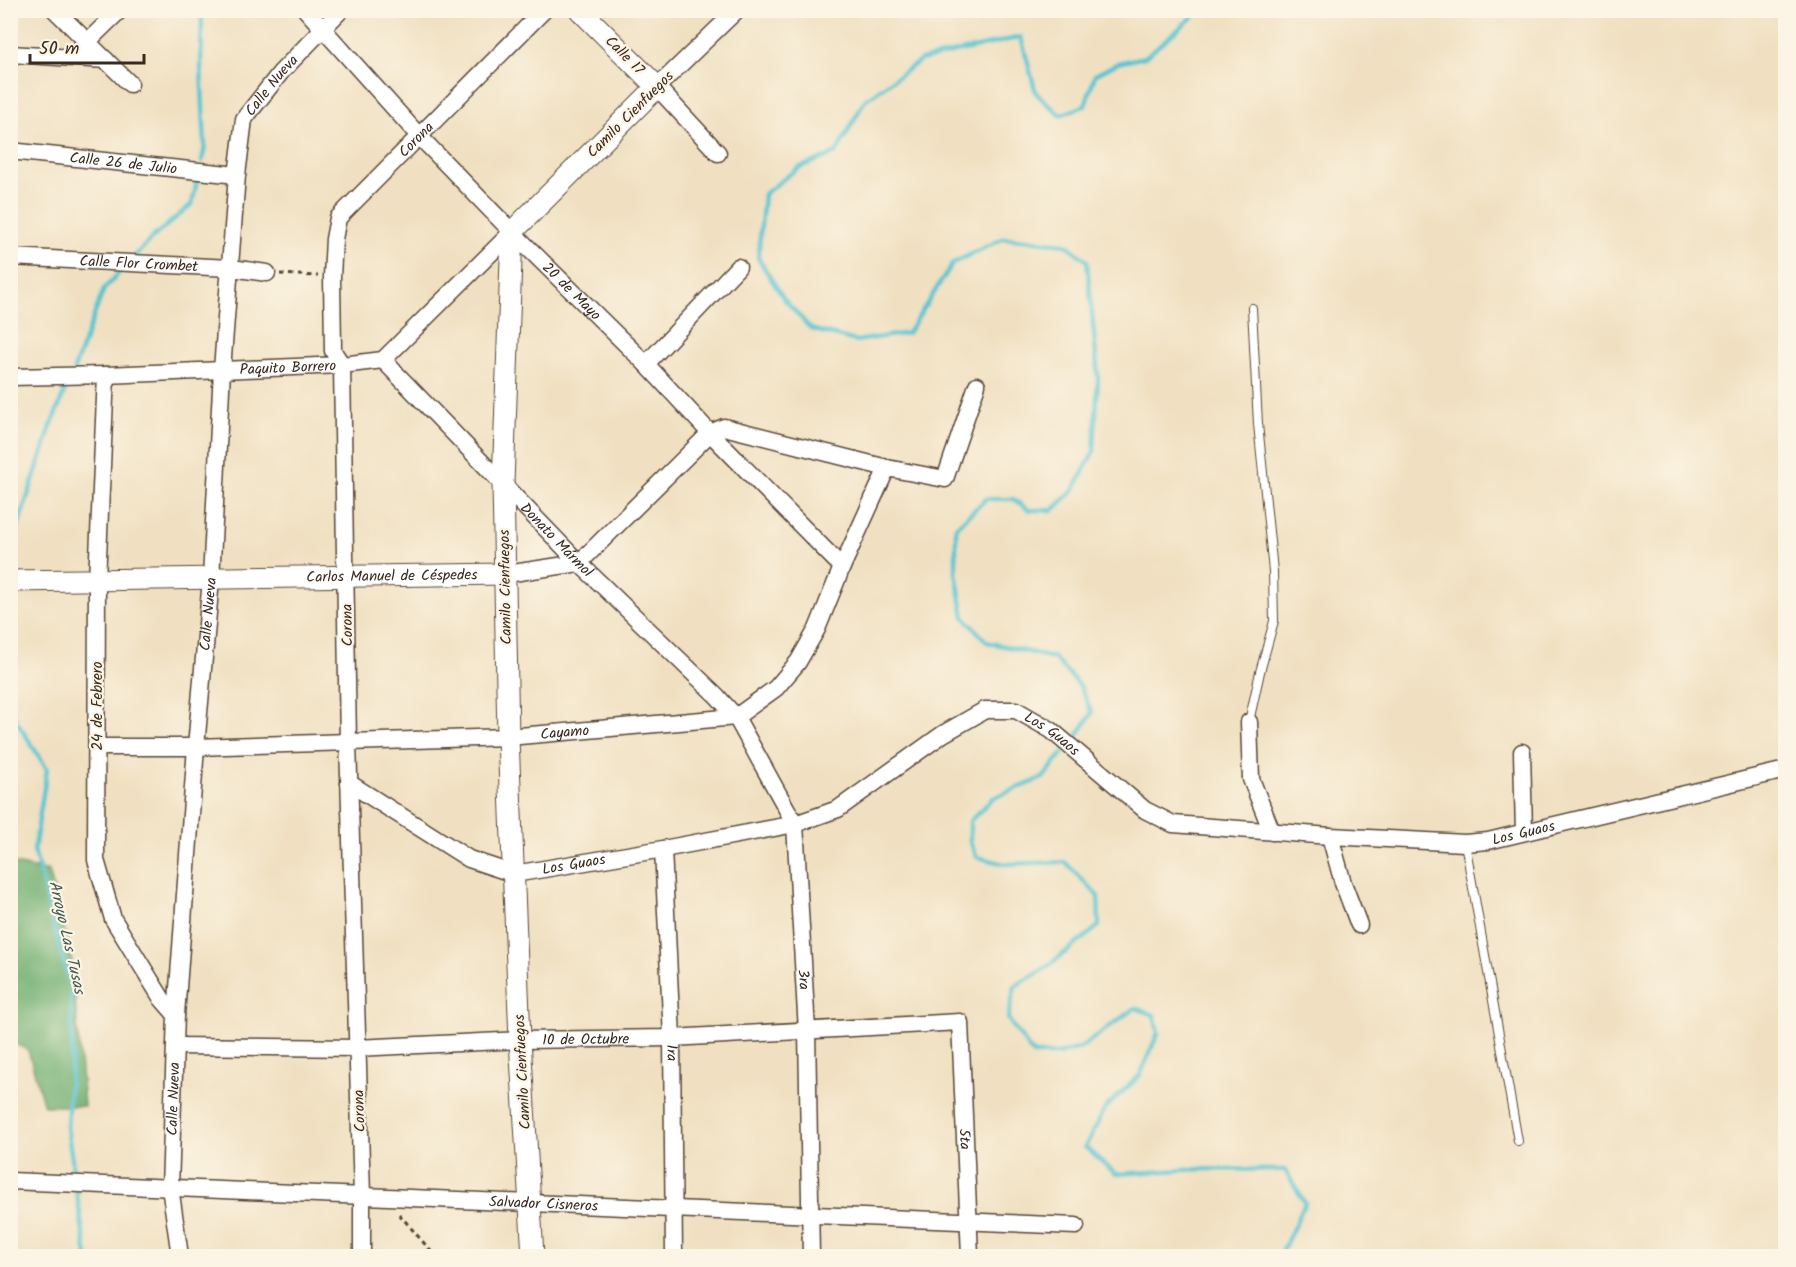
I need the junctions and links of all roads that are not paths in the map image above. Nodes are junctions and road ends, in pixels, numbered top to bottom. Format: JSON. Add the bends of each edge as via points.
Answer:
{"nodes":[{"id":1,"x":55,"y":10,"type":"edge"},
{"id":2,"x":120,"y":10,"type":"edge"},
{"id":3,"x":306,"y":10,"type":"edge"},
{"id":4,"x":341,"y":10,"type":"edge"},
{"id":5,"x":544,"y":10,"type":"edge"},
{"id":6,"x":580,"y":10,"type":"edge"},
{"id":7,"x":737,"y":10,"type":"edge"},
{"id":8,"x":322,"y":30,"type":"junction"},
{"id":9,"x":87,"y":42,"type":"junction"},
{"id":10,"x":10,"y":54,"type":"edge"},
{"id":11,"x":72,"y":58,"type":"junction"},
{"id":12,"x":106,"y":60,"type":"junction"},
{"id":13,"x":130,"y":84,"type":"dead end"},
{"id":14,"x":657,"y":87,"type":"junction"},
{"id":15,"x":420,"y":137,"type":"junction"},
{"id":16,"x":10,"y":151,"type":"edge"},
{"id":17,"x":718,"y":153,"type":"dead end"},
{"id":18,"x":237,"y":175,"type":"junction"},
{"id":19,"x":512,"y":232,"type":"junction"},
{"id":20,"x":10,"y":257,"type":"edge"},
{"id":21,"x":738,"y":267,"type":"dead end"},
{"id":22,"x":231,"y":268,"type":"junction"},
{"id":23,"x":267,"y":273,"type":"road end"},
{"id":24,"x":1252,"y":308,"type":"dead end"},
{"id":25,"x":382,"y":360,"type":"junction"},
{"id":26,"x":646,"y":364,"type":"junction"},
{"id":27,"x":342,"y":365,"type":"junction"},
{"id":28,"x":222,"y":370,"type":"junction"},
{"id":29,"x":106,"y":375,"type":"junction"},
{"id":30,"x":10,"y":377,"type":"edge"},
{"id":31,"x":977,"y":385,"type":"dead end"},
{"id":32,"x":710,"y":433,"type":"junction"},
{"id":33,"x":887,"y":468,"type":"junction"},
{"id":34,"x":503,"y":484,"type":"junction"},
{"id":35,"x":579,"y":563,"type":"junction"},
{"id":36,"x":842,"y":567,"type":"junction"},
{"id":37,"x":506,"y":574,"type":"junction"},
{"id":38,"x":346,"y":577,"type":"junction"},
{"id":39,"x":211,"y":579,"type":"junction"},
{"id":40,"x":97,"y":580,"type":"junction"},
{"id":41,"x":20,"y":581,"type":"edge"},
{"id":42,"x":736,"y":717,"type":"junction"},
{"id":43,"x":1249,"y":722,"type":"joint"},
{"id":44,"x":508,"y":737,"type":"junction"},
{"id":45,"x":348,"y":743,"type":"junction"},
{"id":46,"x":97,"y":747,"type":"junction"},
{"id":47,"x":196,"y":747,"type":"junction"},
{"id":48,"x":1522,"y":752,"type":"dead end"},
{"id":49,"x":1785,"y":770,"type":"edge"},
{"id":50,"x":349,"y":783,"type":"junction"},
{"id":51,"x":795,"y":824,"type":"junction"},
{"id":52,"x":1272,"y":832,"type":"junction"},
{"id":53,"x":1524,"y":832,"type":"junction"},
{"id":54,"x":1330,"y":836,"type":"junction"},
{"id":55,"x":1465,"y":843,"type":"junction"},
{"id":56,"x":663,"y":849,"type":"junction"},
{"id":57,"x":514,"y":874,"type":"junction"},
{"id":58,"x":1359,"y":925,"type":"dead end"},
{"id":59,"x":176,"y":1015,"type":"junction"},
{"id":60,"x":960,"y":1022,"type":"joint"},
{"id":61,"x":807,"y":1031,"type":"junction"},
{"id":62,"x":672,"y":1038,"type":"junction"},
{"id":63,"x":520,"y":1040,"type":"junction"},
{"id":64,"x":175,"y":1046,"type":"junction"},
{"id":65,"x":356,"y":1048,"type":"junction"},
{"id":66,"x":1518,"y":1141,"type":"dead end"},
{"id":67,"x":10,"y":1181,"type":"edge"},
{"id":68,"x":170,"y":1187,"type":"junction"},
{"id":69,"x":362,"y":1196,"type":"junction"},
{"id":70,"x":531,"y":1203,"type":"junction"},
{"id":71,"x":673,"y":1209,"type":"junction"},
{"id":72,"x":810,"y":1214,"type":"junction"},
{"id":73,"x":969,"y":1221,"type":"junction"},
{"id":74,"x":1076,"y":1226,"type":"dead end"},
{"id":75,"x":180,"y":1257,"type":"edge"},
{"id":76,"x":362,"y":1257,"type":"edge"},
{"id":77,"x":533,"y":1257,"type":"edge"},
{"id":78,"x":674,"y":1257,"type":"edge"},
{"id":79,"x":811,"y":1257,"type":"edge"},
{"id":80,"x":970,"y":1257,"type":"edge"}],
"edges":[{"from":1,"to":9,"type":"street"},
{"from":2,"to":9,"type":"street"},
{"from":3,"to":8,"type":"street","name":"20 de Mayo"},
{"from":4,"to":8,"type":"street","name":"Calle Nueva"},
{"from":5,"to":15,"type":"street","name":"Corona"},
{"from":6,"to":14,"type":"street","name":"Calle 17"},
{"from":7,"to":14,"type":"street","name":"Camilo Cienfuegos"},
{"from":8,"to":15,"type":"street","name":"20 de Mayo"},
{"from":8,"to":18,"type":"street","name":"Calle Nueva","via":[[244,119]]},
{"from":9,"to":11,"type":"street"},
{"from":9,"to":12,"type":"street"},
{"from":10,"to":11,"type":"street"},
{"from":11,"to":12,"type":"street"},
{"from":12,"to":13,"type":"street"},
{"from":14,"to":17,"type":"street","name":"Calle 17"},
{"from":14,"to":19,"type":"street","name":"Camilo Cienfuegos"},
{"from":15,"to":19,"type":"street","name":"20 de Mayo"},
{"from":15,"to":27,"type":"street","name":"Corona","via":[[338,218],[332,277],[333,351]]},
{"from":16,"to":18,"type":"street","name":"Calle 26 de Julio"},
{"from":18,"to":22,"type":"street","name":"Calle Nueva"},
{"from":19,"to":25,"type":"street"},
{"from":19,"to":26,"type":"street","name":"20 de Mayo"},
{"from":19,"to":34,"type":"street","name":"Camilo Cienfuegos"},
{"from":20,"to":22,"type":"street","name":"Calle Flor Crombet"},
{"from":21,"to":26,"type":"street"},
{"from":22,"to":23,"type":"street","name":"Calle Flor Crombet"},
{"from":22,"to":28,"type":"street","name":"Calle Nueva"},
{"from":24,"to":43,"type":"lane","via":[[1274,621]]},
{"from":25,"to":27,"type":"street","name":"Paquito Borrero"},
{"from":25,"to":34,"type":"street","name":"Donato Mármol"},
{"from":26,"to":32,"type":"street","name":"20 de Mayo"},
{"from":27,"to":28,"type":"street","name":"Paquito Borrero"},
{"from":27,"to":38,"type":"street","name":"Corona"},
{"from":28,"to":29,"type":"street","name":"Paquito Borrero"},
{"from":28,"to":39,"type":"street","name":"Calle Nueva"},
{"from":29,"to":30,"type":"street","name":"Paquito Borrero"},
{"from":29,"to":40,"type":"street","name":"24 de Febrero"},
{"from":31,"to":33,"type":"street","via":[[945,479]]},
{"from":32,"to":33,"type":"street","via":[[724,427]]},
{"from":32,"to":35,"type":"street"},
{"from":32,"to":36,"type":"street","name":"20 de Mayo"},
{"from":33,"to":36,"type":"street"},
{"from":34,"to":35,"type":"street","name":"Donato Mármol"},
{"from":34,"to":37,"type":"street","name":"Camilo Cienfuegos"},
{"from":35,"to":37,"type":"street","name":"Carlos Manuel de Céspedes"},
{"from":35,"to":42,"type":"street","name":"Donato Mármol"},
{"from":36,"to":42,"type":"street","via":[[817,629],[798,662],[776,687]]},
{"from":37,"to":38,"type":"street","name":"Carlos Manuel de Céspedes"},
{"from":37,"to":44,"type":"street","name":"Camilo Cienfuegos"},
{"from":38,"to":39,"type":"street","name":"Carlos Manuel de Céspedes"},
{"from":38,"to":45,"type":"street","name":"Corona"},
{"from":39,"to":40,"type":"street","name":"Carlos Manuel de Céspedes"},
{"from":39,"to":47,"type":"street","name":"Calle Nueva"},
{"from":40,"to":41,"type":"street","name":"Carlos Manuel de Céspedes"},
{"from":40,"to":46,"type":"street","name":"24 de Febrero"},
{"from":42,"to":44,"type":"street","name":"Cayamo"},
{"from":42,"to":51,"type":"street","name":"3ra"},
{"from":43,"to":52,"type":"street","via":[[1251,779]]},
{"from":44,"to":45,"type":"street","name":"Cayamo"},
{"from":44,"to":57,"type":"street","name":"Camilo Cienfuegos"},
{"from":45,"to":47,"type":"street","name":"Cayamo"},
{"from":45,"to":50,"type":"street","name":"Corona"},
{"from":46,"to":47,"type":"street","name":"Cayamo"},
{"from":46,"to":59,"type":"street","name":"24 de Febrero","via":[[96,860],[113,919]]},
{"from":47,"to":59,"type":"street","name":"Calle Nueva"},
{"from":48,"to":53,"type":"street"},
{"from":49,"to":53,"type":"street","name":"Los Guaos"},
{"from":50,"to":57,"type":"street","name":"Los Guaos","via":[[469,859]]},
{"from":50,"to":65,"type":"street","name":"Corona"},
{"from":51,"to":52,"type":"street","name":"Los Guaos","via":[[838,809],[943,734],[984,710],[1016,710],[1051,730],[1145,810],[1173,824]]},
{"from":51,"to":56,"type":"street","name":"Los Guaos"},
{"from":51,"to":61,"type":"street","name":"3ra"},
{"from":52,"to":54,"type":"street","name":"Los Guaos"},
{"from":53,"to":55,"type":"street","name":"Los Guaos"},
{"from":54,"to":55,"type":"street","name":"Los Guaos"},
{"from":54,"to":58,"type":"street"},
{"from":55,"to":66,"type":"lane"},
{"from":56,"to":57,"type":"street","name":"Los Guaos"},
{"from":56,"to":62,"type":"street","name":"1ra"},
{"from":57,"to":63,"type":"street","name":"Camilo Cienfuegos"},
{"from":59,"to":64,"type":"street","name":"Calle Nueva"},
{"from":60,"to":61,"type":"street","name":"10 de Octubre"},
{"from":60,"to":73,"type":"street","name":"5ta"},
{"from":61,"to":62,"type":"street","name":"10 de Octubre"},
{"from":61,"to":72,"type":"street","name":"3ra"},
{"from":62,"to":63,"type":"street","name":"10 de Octubre"},
{"from":62,"to":71,"type":"street","name":"1ra"},
{"from":63,"to":65,"type":"street","name":"10 de Octubre"},
{"from":63,"to":70,"type":"street","name":"Camilo Cienfuegos"},
{"from":64,"to":65,"type":"street","name":"10 de Octubre"},
{"from":64,"to":68,"type":"street","name":"Calle Nueva"},
{"from":65,"to":69,"type":"street","name":"Corona"},
{"from":67,"to":68,"type":"street","name":"Salvador Cisneros"},
{"from":68,"to":69,"type":"street","name":"Salvador Cisneros"},
{"from":68,"to":75,"type":"street","name":"Calle Nueva"},
{"from":69,"to":70,"type":"street","name":"Salvador Cisneros"},
{"from":69,"to":76,"type":"street","name":"Corona"},
{"from":70,"to":71,"type":"street","name":"Salvador Cisneros"},
{"from":70,"to":77,"type":"street","name":"Camilo Cienfuegos"},
{"from":71,"to":72,"type":"street","name":"Salvador Cisneros"},
{"from":71,"to":78,"type":"street","name":"1ra"},
{"from":72,"to":73,"type":"street","name":"Salvador Cisneros"},
{"from":72,"to":79,"type":"street","name":"3ra"},
{"from":73,"to":74,"type":"street","name":"Salvador Cisneros"},
{"from":73,"to":80,"type":"street","name":"5ta"}]}
